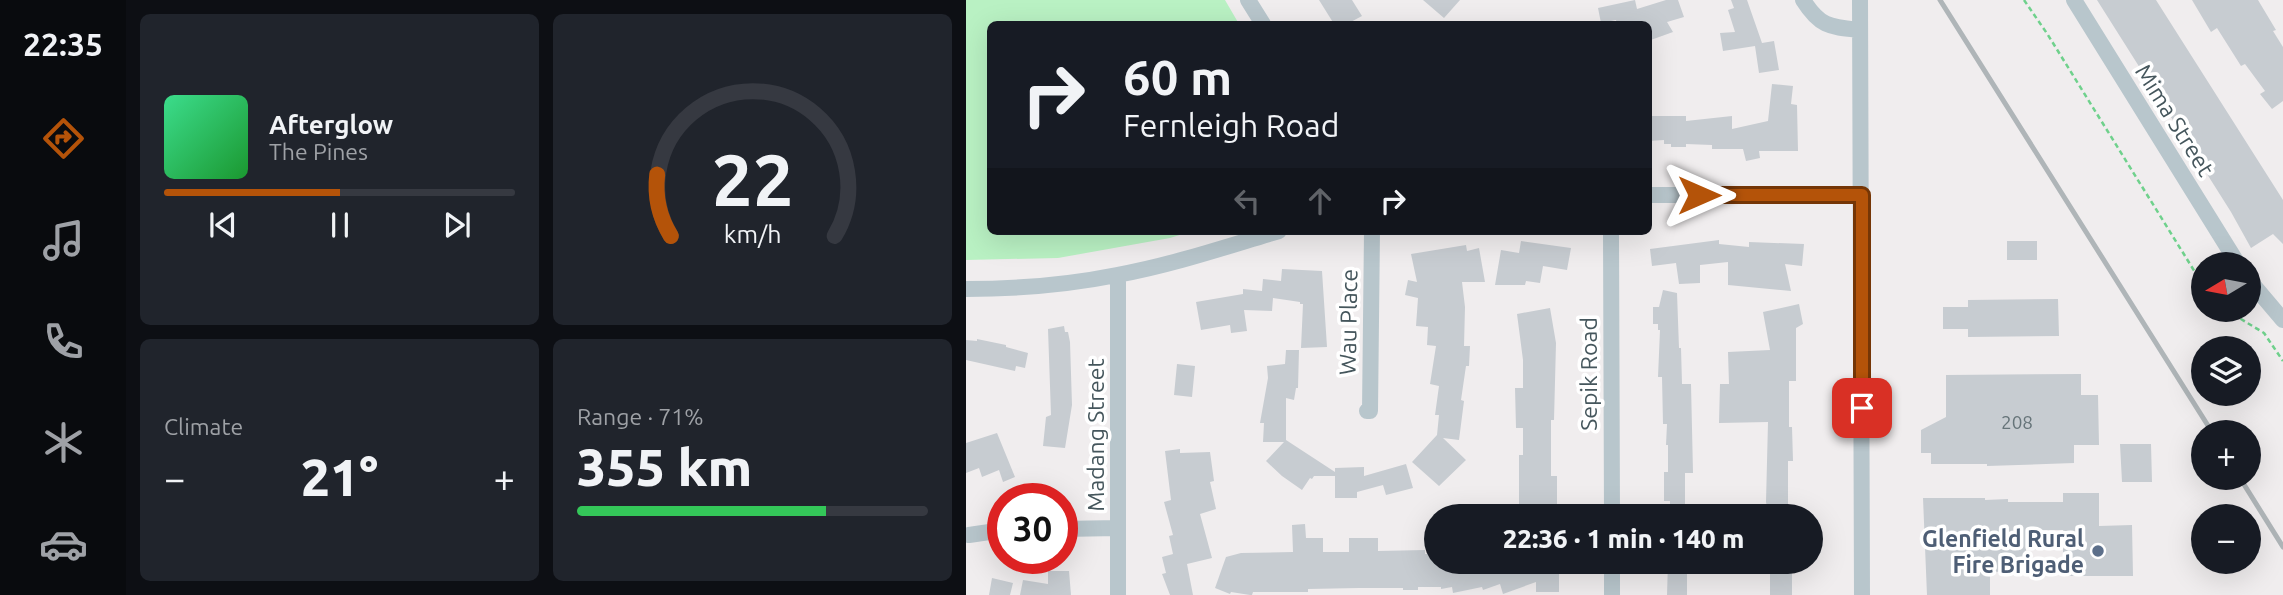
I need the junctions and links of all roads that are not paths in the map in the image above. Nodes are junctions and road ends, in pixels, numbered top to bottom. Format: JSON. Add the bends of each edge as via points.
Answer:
{"nodes":[{"id":1,"x":1248,"y":0,"type":"edge"},
{"id":2,"x":1803,"y":0,"type":"edge"},
{"id":3,"x":1860,"y":0,"type":"edge"},
{"id":4,"x":2074,"y":0,"type":"edge"},
{"id":5,"x":1261,"y":21,"type":"edge"},
{"id":6,"x":1860,"y":30,"type":"junction"},
{"id":7,"x":1652,"y":195,"type":"edge"},
{"id":8,"x":1862,"y":195,"type":"junction"},
{"id":9,"x":1265,"y":235,"type":"edge"},
{"id":10,"x":1372,"y":235,"type":"edge"},
{"id":11,"x":1611,"y":235,"type":"edge"},
{"id":12,"x":2231,"y":252,"type":"edge"},
{"id":13,"x":1118,"y":275,"type":"junction"},
{"id":14,"x":966,"y":289,"type":"edge"},
{"id":15,"x":2261,"y":294,"type":"edge"},
{"id":16,"x":2283,"y":320,"type":"edge"},
{"id":17,"x":1367,"y":411,"type":"dead end"},
{"id":18,"x":1612,"y":504,"type":"edge"},
{"id":19,"x":1118,"y":528,"type":"junction"},
{"id":20,"x":1078,"y":529,"type":"edge"},
{"id":21,"x":987,"y":532,"type":"edge"},
{"id":22,"x":969,"y":535,"type":"dead end"},
{"id":23,"x":1612,"y":574,"type":"edge"},
{"id":24,"x":1118,"y":595,"type":"edge"},
{"id":25,"x":1612,"y":595,"type":"edge"},
{"id":26,"x":1862,"y":595,"type":"edge"}],
"edges":[{"from":1,"to":5,"type":"street"},
{"from":2,"to":6,"type":"street","via":[[1824,24]]},
{"from":3,"to":6,"type":"street"},
{"from":4,"to":12,"type":"street","name":"Mima Street"},
{"from":6,"to":8,"type":"street"},
{"from":7,"to":8,"type":"street"},
{"from":8,"to":26,"type":"street"},
{"from":9,"to":13,"type":"street"},
{"from":10,"to":17,"type":"street","name":"Wau Place"},
{"from":11,"to":18,"type":"street","name":"Sepik Road"},
{"from":13,"to":14,"type":"street","via":[[1062,284]]},
{"from":13,"to":19,"type":"street","name":"Madang Street"},
{"from":15,"to":16,"type":"street"},
{"from":19,"to":20,"type":"street"},
{"from":19,"to":24,"type":"street","name":"Madang Street"},
{"from":21,"to":22,"type":"street"},
{"from":23,"to":25,"type":"street"}]}
